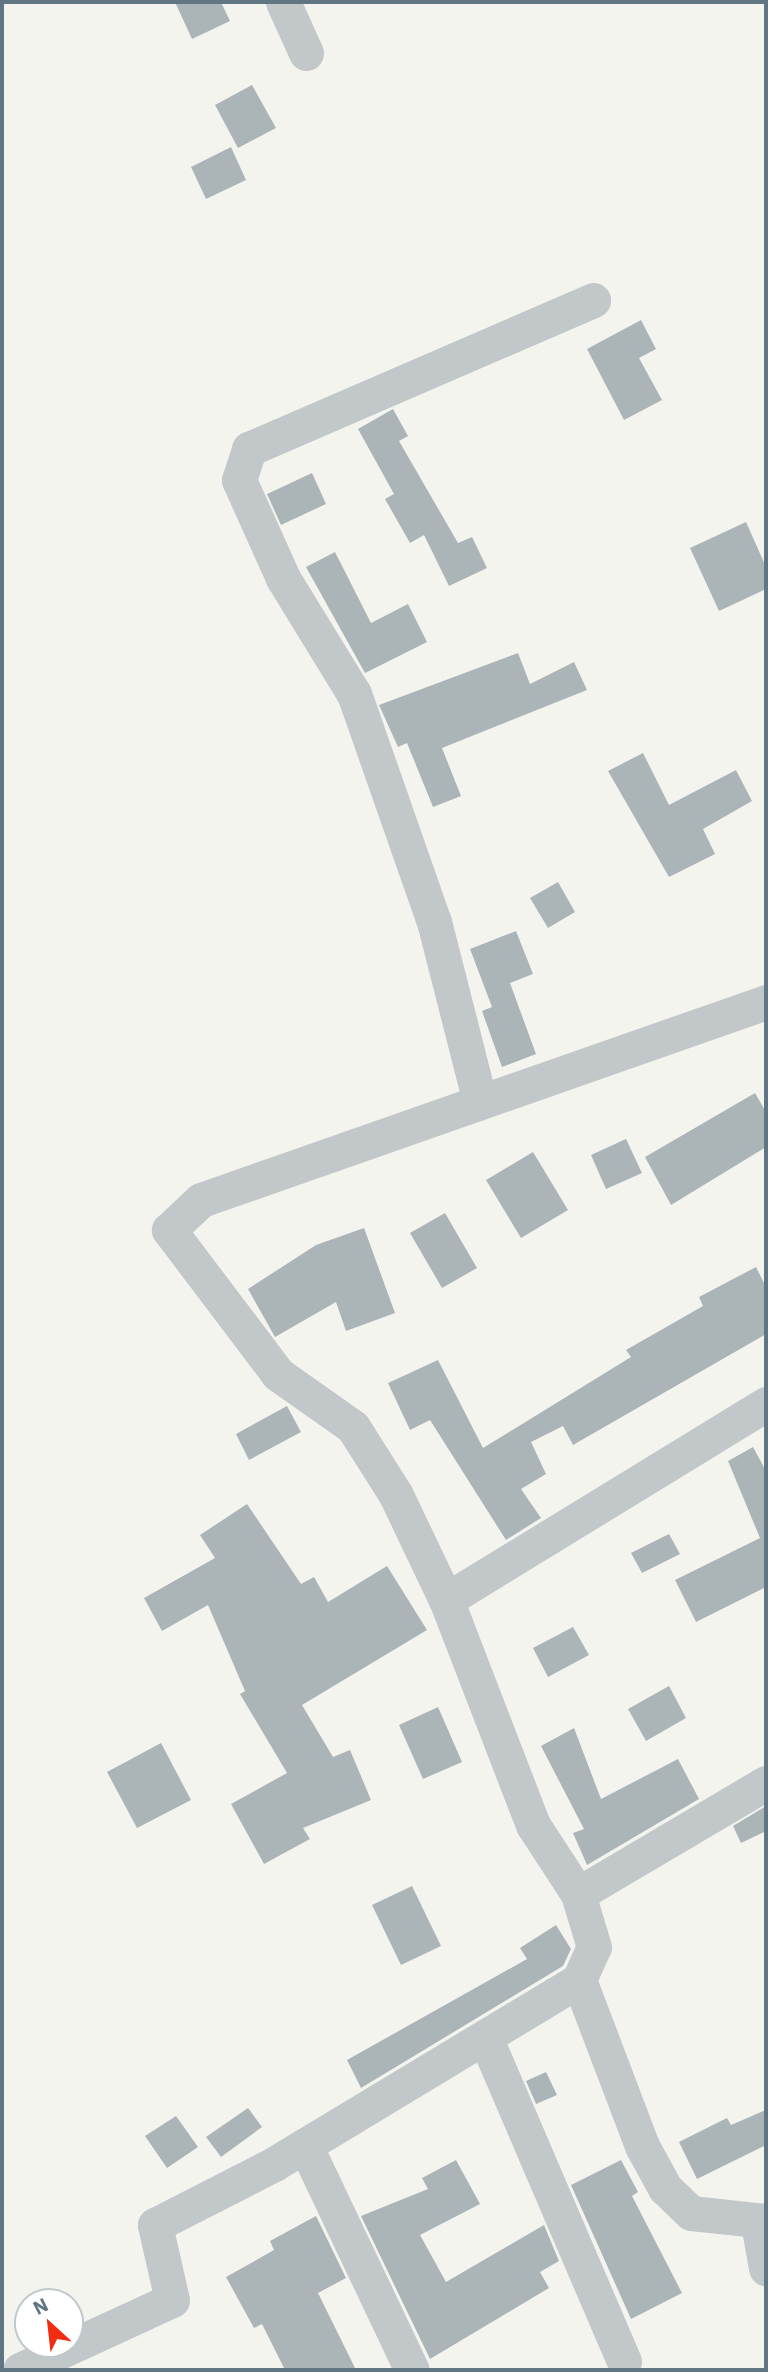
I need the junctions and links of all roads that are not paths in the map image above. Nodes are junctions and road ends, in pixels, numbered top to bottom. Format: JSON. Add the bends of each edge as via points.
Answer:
{"nodes":[{"id":1,"x":283,"y":2,"type":"edge"},
{"id":2,"x":306,"y":53,"type":"dead end"},
{"id":3,"x":593,"y":300,"type":"dead end"},
{"id":4,"x":766,"y":1002,"type":"edge"},
{"id":5,"x":480,"y":1102,"type":"junction"},
{"id":6,"x":766,"y":1404,"type":"edge"},
{"id":7,"x":446,"y":1600,"type":"junction"},
{"id":8,"x":766,"y":1783,"type":"edge"},
{"id":9,"x":578,"y":1894,"type":"junction"},
{"id":10,"x":579,"y":1980,"type":"junction"},
{"id":11,"x":485,"y":2038,"type":"junction"},
{"id":12,"x":305,"y":2145,"type":"junction"},
{"id":13,"x":762,"y":2222,"type":"edge"},
{"id":14,"x":766,"y":2268,"type":"edge"},
{"id":15,"x":624,"y":2361,"type":"dead end"},
{"id":16,"x":20,"y":2370,"type":"edge"},
{"id":17,"x":412,"y":2370,"type":"edge"}],
"edges":[{"from":1,"to":2,"type":"street"},
{"from":3,"to":5,"type":"street","via":[[249,449],[239,480],[283,578],[354,694],[434,922]]},
{"from":4,"to":5,"type":"street"},
{"from":5,"to":7,"type":"street","via":[[201,1200],[169,1230],[278,1374],[353,1427],[397,1495]]},
{"from":6,"to":7,"type":"street"},
{"from":7,"to":9,"type":"street","via":[[533,1825]]},
{"from":8,"to":9,"type":"street"},
{"from":9,"to":10,"type":"street","via":[[594,1947]]},
{"from":10,"to":11,"type":"street"},
{"from":10,"to":13,"type":"street","via":[[642,2146],[665,2189],[691,2213]]},
{"from":11,"to":12,"type":"street"},
{"from":11,"to":15,"type":"street"},
{"from":12,"to":16,"type":"street","via":[[155,2225],[172,2300]]},
{"from":12,"to":17,"type":"street"},
{"from":13,"to":14,"type":"street"}]}
